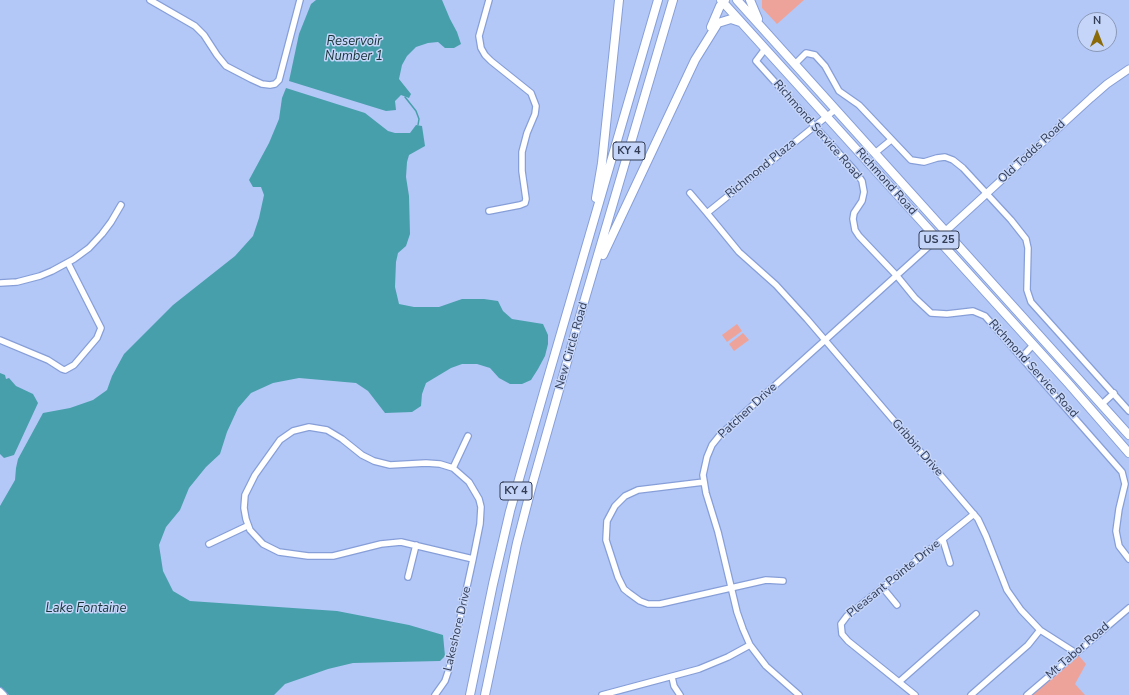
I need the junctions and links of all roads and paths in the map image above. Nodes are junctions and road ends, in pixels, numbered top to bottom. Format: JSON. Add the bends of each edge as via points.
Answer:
{"nodes":[{"id":1,"x":150,"y":0,"type":"edge"},
{"id":2,"x":300,"y":0,"type":"edge"},
{"id":3,"x":489,"y":0,"type":"edge"},
{"id":4,"x":619,"y":0,"type":"edge"},
{"id":5,"x":658,"y":0,"type":"edge"},
{"id":6,"x":673,"y":0,"type":"edge"},
{"id":7,"x":737,"y":0,"type":"edge"},
{"id":8,"x":750,"y":0,"type":"edge"},
{"id":9,"x":723,"y":1,"type":"edge"},
{"id":10,"x":748,"y":29,"type":"junction"},
{"id":11,"x":763,"y":29,"type":"junction"},
{"id":12,"x":765,"y":49,"type":"junction"},
{"id":13,"x":698,"y":55,"type":"junction"},
{"id":14,"x":795,"y":64,"type":"junction"},
{"id":15,"x":1129,"y":69,"type":"edge"},
{"id":16,"x":836,"y":109,"type":"junction"},
{"id":17,"x":827,"y":116,"type":"junction"},
{"id":18,"x":814,"y":126,"type":"junction"},
{"id":19,"x":891,"y":140,"type":"junction"},
{"id":20,"x":875,"y":153,"type":"junction"},
{"id":21,"x":690,"y":193,"type":"dead end"},
{"id":22,"x":986,"y":194,"type":"junction"},
{"id":23,"x":121,"y":205,"type":"dead end"},
{"id":24,"x":489,"y":212,"type":"dead end"},
{"id":25,"x":707,"y":213,"type":"junction"},
{"id":26,"x":946,"y":231,"type":"junction"},
{"id":27,"x":937,"y":238,"type":"junction"},
{"id":28,"x":68,"y":263,"type":"junction"},
{"id":29,"x":897,"y":276,"type":"junction"},
{"id":30,"x":0,"y":283,"type":"edge"},
{"id":31,"x":574,"y":290,"type":"junction"},
{"id":32,"x":584,"y":302,"type":"junction"},
{"id":33,"x":0,"y":340,"type":"edge"},
{"id":34,"x":825,"y":341,"type":"junction"},
{"id":35,"x":1033,"y":345,"type":"junction"},
{"id":36,"x":1022,"y":357,"type":"junction"},
{"id":37,"x":1114,"y":394,"type":"junction"},
{"id":38,"x":1102,"y":404,"type":"junction"},
{"id":39,"x":1129,"y":411,"type":"edge"},
{"id":40,"x":1129,"y":435,"type":"edge"},
{"id":41,"x":468,"y":436,"type":"dead end"},
{"id":42,"x":1129,"y":453,"type":"edge"},
{"id":43,"x":453,"y":468,"type":"junction"},
{"id":44,"x":704,"y":482,"type":"junction"},
{"id":45,"x":974,"y":514,"type":"junction"},
{"id":46,"x":247,"y":526,"type":"junction"},
{"id":47,"x":943,"y":540,"type":"junction"},
{"id":48,"x":209,"y":544,"type":"dead end"},
{"id":49,"x":416,"y":545,"type":"junction"},
{"id":50,"x":473,"y":559,"type":"junction"},
{"id":51,"x":1129,"y":559,"type":"edge"},
{"id":52,"x":950,"y":563,"type":"dead end"},
{"id":53,"x":408,"y":577,"type":"dead end"},
{"id":54,"x":782,"y":581,"type":"dead end"},
{"id":55,"x":731,"y":588,"type":"junction"},
{"id":56,"x":884,"y":588,"type":"junction"},
{"id":57,"x":897,"y":605,"type":"dead end"},
{"id":58,"x":1129,"y":608,"type":"edge"},
{"id":59,"x":976,"y":614,"type":"dead end"},
{"id":60,"x":1040,"y":630,"type":"junction"},
{"id":61,"x":750,"y":645,"type":"junction"},
{"id":62,"x":1076,"y":653,"type":"junction"},
{"id":63,"x":672,"y":677,"type":"junction"},
{"id":64,"x":899,"y":682,"type":"junction"},
{"id":65,"x":0,"y":691,"type":"edge"},
{"id":66,"x":4,"y":695,"type":"edge"},
{"id":67,"x":435,"y":695,"type":"edge"},
{"id":68,"x":470,"y":695,"type":"edge"},
{"id":69,"x":485,"y":695,"type":"edge"},
{"id":70,"x":602,"y":695,"type":"edge"},
{"id":71,"x":680,"y":695,"type":"edge"},
{"id":72,"x":799,"y":695,"type":"edge"},
{"id":73,"x":915,"y":695,"type":"edge"},
{"id":74,"x":971,"y":695,"type":"edge"},
{"id":75,"x":1027,"y":695,"type":"edge"}],
"edges":[{"from":1,"to":2,"type":"street","via":[[195,26],[226,66],[258,82],[270,85],[279,80]]},
{"from":3,"to":24,"type":"street","via":[[479,36],[481,48],[485,55],[531,92],[536,106],[522,152],[522,171],[527,196],[525,203]]},
{"from":4,"to":31,"type":"highway","via":[[601,169]]},
{"from":5,"to":31,"type":"highway","name":"New Circle Road","number":"KY 4"},
{"from":6,"to":32,"type":"highway","name":"New Circle Road","number":"KY 4"},
{"from":7,"to":11,"type":"highway","name":"Richmond Road","number":"US 25"},
{"from":8,"to":11,"type":"highway"},
{"from":9,"to":10,"type":"highway","name":"Richmond Road","number":"US 25"},
{"from":9,"to":13,"type":"highway"},
{"from":10,"to":12,"type":"highway","name":"Richmond Road","number":"US 25"},
{"from":10,"to":13,"type":"highway","via":[[734,19],[720,22],[714,27]]},
{"from":11,"to":14,"type":"highway","name":"Richmond Road","number":"US 25"},
{"from":12,"to":17,"type":"highway","name":"Richmond Road","number":"US 25"},
{"from":12,"to":18,"type":"street","name":"Richmond Service Road","via":[[756,61]]},
{"from":13,"to":32,"type":"highway","via":[[605,248]]},
{"from":14,"to":16,"type":"highway","name":"Richmond Road","number":"US 25"},
{"from":14,"to":19,"type":"street","via":[[806,53],[815,55],[825,66],[839,91],[859,105]]},
{"from":15,"to":22,"type":"main road","name":"Old Todds Road","via":[[1107,84]]},
{"from":16,"to":17,"type":"street","name":"Richmond Plaza"},
{"from":16,"to":20,"type":"highway","name":"Richmond Road","number":"US 25"},
{"from":17,"to":18,"type":"street","name":"Richmond Plaza"},
{"from":17,"to":27,"type":"highway","name":"Richmond Road","number":"US 25"},
{"from":18,"to":25,"type":"street","name":"Richmond Plaza"},
{"from":18,"to":29,"type":"street","name":"Richmond Service Road","via":[[862,181],[864,192],[862,201],[854,213],[855,230]]},
{"from":19,"to":20,"type":"street"},
{"from":19,"to":22,"type":"street","via":[[914,162],[942,157],[953,160]]},
{"from":20,"to":26,"type":"highway","name":"Richmond Road","number":"US 25"},
{"from":21,"to":25,"type":"street"},
{"from":22,"to":26,"type":"main road","name":"Old Todds Road"},
{"from":22,"to":37,"type":"street","via":[[1026,239],[1029,255],[1027,290],[1032,302]]},
{"from":23,"to":28,"type":"street","via":[[102,234],[89,248]]},
{"from":25,"to":34,"type":"street","name":"Gribbin Drive","via":[[739,252],[776,285]]},
{"from":26,"to":27,"type":"main road","name":"Old Todds Road"},
{"from":26,"to":38,"type":"highway","name":"Richmond Road","number":"US 25"},
{"from":27,"to":29,"type":"street","name":"Patchen Drive"},
{"from":27,"to":35,"type":"highway","name":"Richmond Road","number":"US 25"},
{"from":28,"to":30,"type":"street","via":[[40,276]]},
{"from":28,"to":33,"type":"street","via":[[101,328],[97,338],[74,364],[65,370]]},
{"from":29,"to":34,"type":"street","name":"Patchen Drive"},
{"from":29,"to":36,"type":"street","name":"Richmond Service Road","via":[[931,313],[981,313]]},
{"from":31,"to":68,"type":"highway","name":"New Circle Road","number":"KY 4","via":[[510,511]]},
{"from":32,"to":69,"type":"highway","name":"New Circle Road","number":"KY 4","via":[[517,543]]},
{"from":34,"to":44,"type":"street","name":"Patchen Drive","via":[[716,440],[707,457]]},
{"from":34,"to":45,"type":"street","name":"Gribbin Drive"},
{"from":35,"to":36,"type":"street"},
{"from":35,"to":42,"type":"highway","name":"Richmond Road","number":"US 25"},
{"from":36,"to":51,"type":"street","name":"Richmond Service Road","via":[[1122,472],[1125,484],[1118,509],[1116,531],[1119,546]]},
{"from":37,"to":38,"type":"street"},
{"from":37,"to":39,"type":"street"},
{"from":38,"to":40,"type":"highway","name":"Richmond Road","number":"US 25"},
{"from":41,"to":43,"type":"street"},
{"from":43,"to":46,"type":"street","name":"Lakeshore Drive","via":[[433,463],[384,464],[362,455],[327,430],[300,429],[286,434],[274,446],[249,485],[244,508]]},
{"from":43,"to":50,"type":"street","name":"Lakeshore Drive","via":[[472,487],[481,507]]},
{"from":44,"to":55,"type":"street","name":"Patchen Drive"},
{"from":44,"to":55,"type":"street","via":[[646,488],[626,496],[610,513],[606,529],[607,543],[621,584],[629,594],[648,604],[660,604]]},
{"from":45,"to":47,"type":"street","name":"Pleasant Pointe Drive"},
{"from":45,"to":60,"type":"street","name":"Gribbin Drive","via":[[1013,599]]},
{"from":46,"to":48,"type":"street"},
{"from":46,"to":49,"type":"street","via":[[258,540],[269,548],[296,555],[333,556],[395,542]]},
{"from":47,"to":52,"type":"street"},
{"from":47,"to":56,"type":"street","name":"Pleasant Pointe Drive"},
{"from":49,"to":50,"type":"street"},
{"from":49,"to":53,"type":"street"},
{"from":50,"to":67,"type":"street","name":"Lakeshore Drive","via":[[449,668]]},
{"from":54,"to":55,"type":"street","via":[[766,580]]},
{"from":55,"to":61,"type":"street","name":"Patchen Drive"},
{"from":56,"to":57,"type":"street"},
{"from":56,"to":64,"type":"street","name":"Pleasant Pointe Drive","via":[[847,616],[841,629],[848,641]]},
{"from":58,"to":62,"type":"street","name":"Mt Tabor Road"},
{"from":59,"to":64,"type":"street"},
{"from":60,"to":62,"type":"street","name":"Gribbin Drive"},
{"from":60,"to":74,"type":"street","via":[[1028,646]]},
{"from":61,"to":63,"type":"street","via":[[717,662]]},
{"from":61,"to":72,"type":"street","name":"Patchen Drive","via":[[766,666]]},
{"from":62,"to":75,"type":"street","name":"Mt Tabor Road"},
{"from":63,"to":70,"type":"street"},
{"from":63,"to":71,"type":"street"},
{"from":64,"to":73,"type":"street","name":"Pleasant Pointe Drive"},
{"from":65,"to":66,"type":"street"}]}
